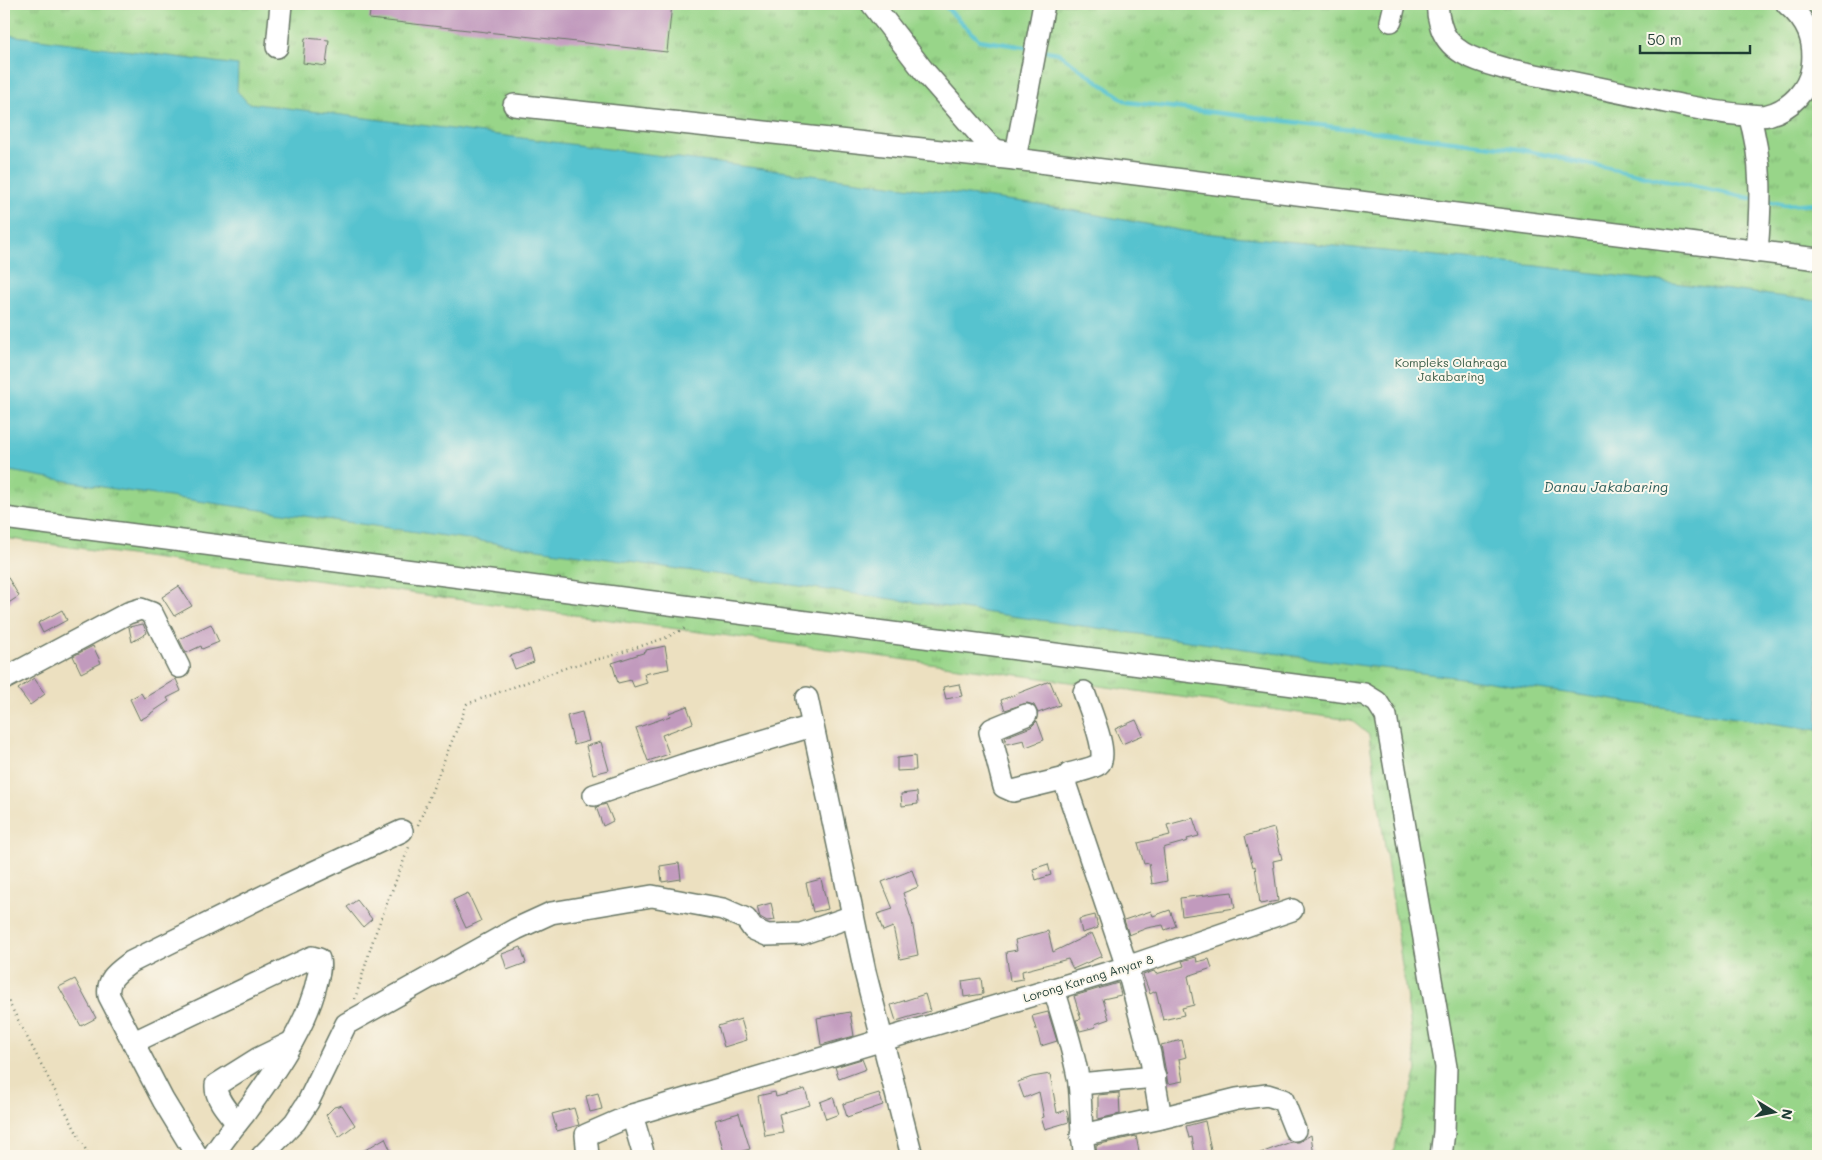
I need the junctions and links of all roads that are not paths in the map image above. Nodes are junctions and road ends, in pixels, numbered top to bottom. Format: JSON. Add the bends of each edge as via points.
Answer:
{"nodes":[{"id":1,"x":280,"y":4,"type":"edge"},
{"id":2,"x":872,"y":4,"type":"edge"},
{"id":3,"x":1438,"y":4,"type":"edge"},
{"id":4,"x":1787,"y":4,"type":"edge"},
{"id":5,"x":1043,"y":9,"type":"edge"},
{"id":6,"x":277,"y":47,"type":"dead end"},
{"id":7,"x":514,"y":104,"type":"dead end"},
{"id":8,"x":1749,"y":115,"type":"junction"},
{"id":9,"x":1015,"y":156,"type":"junction"},
{"id":10,"x":1757,"y":252,"type":"junction"},
{"id":11,"x":1818,"y":259,"type":"edge"},
{"id":12,"x":4,"y":518,"type":"edge"},
{"id":13,"x":179,"y":668,"type":"dead end"},
{"id":14,"x":4,"y":679,"type":"edge"},
{"id":15,"x":1084,"y":692,"type":"dead end"},
{"id":16,"x":807,"y":698,"type":"dead end"},
{"id":17,"x":1026,"y":715,"type":"dead end"},
{"id":18,"x":812,"y":726,"type":"junction"},
{"id":19,"x":1066,"y":778,"type":"junction"},
{"id":20,"x":594,"y":795,"type":"dead end"},
{"id":21,"x":409,"y":835,"type":"road end"},
{"id":22,"x":1292,"y":910,"type":"dead end"},
{"id":23,"x":853,"y":916,"type":"junction"},
{"id":24,"x":1127,"y":966,"type":"junction"},
{"id":25,"x":1054,"y":989,"type":"junction"},
{"id":26,"x":884,"y":1041,"type":"junction"},
{"id":27,"x":134,"y":1042,"type":"junction"},
{"id":28,"x":292,"y":1042,"type":"junction"},
{"id":29,"x":1155,"y":1077,"type":"junction"},
{"id":30,"x":1079,"y":1084,"type":"junction"},
{"id":31,"x":632,"y":1115,"type":"junction"},
{"id":32,"x":1161,"y":1118,"type":"junction"},
{"id":33,"x":237,"y":1124,"type":"junction"},
{"id":34,"x":1296,"y":1130,"type":"dead end"},
{"id":35,"x":1081,"y":1135,"type":"junction"},
{"id":36,"x":197,"y":1156,"type":"edge"},
{"id":37,"x":213,"y":1156,"type":"edge"},
{"id":38,"x":262,"y":1156,"type":"edge"},
{"id":39,"x":588,"y":1156,"type":"edge"},
{"id":40,"x":644,"y":1156,"type":"edge"},
{"id":41,"x":912,"y":1156,"type":"edge"},
{"id":42,"x":1085,"y":1156,"type":"edge"},
{"id":43,"x":1441,"y":1156,"type":"edge"}],
"edges":[{"from":1,"to":6,"type":"street"},
{"from":2,"to":9,"type":"street","via":[[923,70],[987,143],[996,150]]},
{"from":3,"to":8,"type":"street","via":[[1441,28],[1450,44],[1472,58],[1506,69],[1727,114]]},
{"from":4,"to":8,"type":"street","via":[[1809,30],[1812,68],[1807,83],[1796,99],[1782,110],[1766,116]]},
{"from":5,"to":9,"type":"street"},
{"from":7,"to":9,"type":"street"},
{"from":8,"to":10,"type":"street","via":[[1756,138],[1760,185]]},
{"from":9,"to":10,"type":"street"},
{"from":10,"to":11,"type":"street"},
{"from":12,"to":43,"type":"street","via":[[1364,694],[1377,702],[1386,716],[1446,1066]]},
{"from":13,"to":14,"type":"street","via":[[152,613],[141,609]]},
{"from":15,"to":19,"type":"street","via":[[1103,758],[1098,765],[1069,774]]},
{"from":16,"to":18,"type":"street"},
{"from":17,"to":19,"type":"street","via":[[992,728],[990,732],[1004,787],[1013,791]]},
{"from":18,"to":20,"type":"street"},
{"from":18,"to":23,"type":"street"},
{"from":19,"to":24,"type":"street","via":[[1067,792]]},
{"from":21,"to":27,"type":"street","via":[[284,886],[131,962],[119,971],[110,980],[109,996]]},
{"from":22,"to":24,"type":"street","name":"Lorong Karang Anyar 8"},
{"from":23,"to":26,"type":"street"},
{"from":23,"to":38,"type":"street","via":[[801,934],[767,935],[753,929],[746,919],[723,909],[652,896],[551,913],[346,1024],[308,1102],[295,1122]]},
{"from":24,"to":25,"type":"street","name":"Lorong Karang Anyar 8"},
{"from":24,"to":29,"type":"street"},
{"from":25,"to":26,"type":"street","name":"Lorong Karang Anyar 8"},
{"from":25,"to":30,"type":"street"},
{"from":26,"to":31,"type":"street","name":"Lorong Karang Anyar 8"},
{"from":26,"to":41,"type":"street"},
{"from":27,"to":28,"type":"street","via":[[316,957],[321,966],[314,992]]},
{"from":27,"to":36,"type":"street","via":[[163,1100]]},
{"from":28,"to":33,"type":"street"},
{"from":28,"to":33,"type":"street","via":[[216,1085],[218,1097]]},
{"from":29,"to":30,"type":"street"},
{"from":29,"to":32,"type":"street"},
{"from":30,"to":35,"type":"street"},
{"from":31,"to":39,"type":"street","name":"Lorong Karang Anyar 8","via":[[586,1136]]},
{"from":31,"to":40,"type":"street"},
{"from":32,"to":34,"type":"street","via":[[1236,1099],[1268,1095],[1283,1100]]},
{"from":32,"to":35,"type":"street"},
{"from":33,"to":37,"type":"street"},
{"from":35,"to":42,"type":"street"}]}
